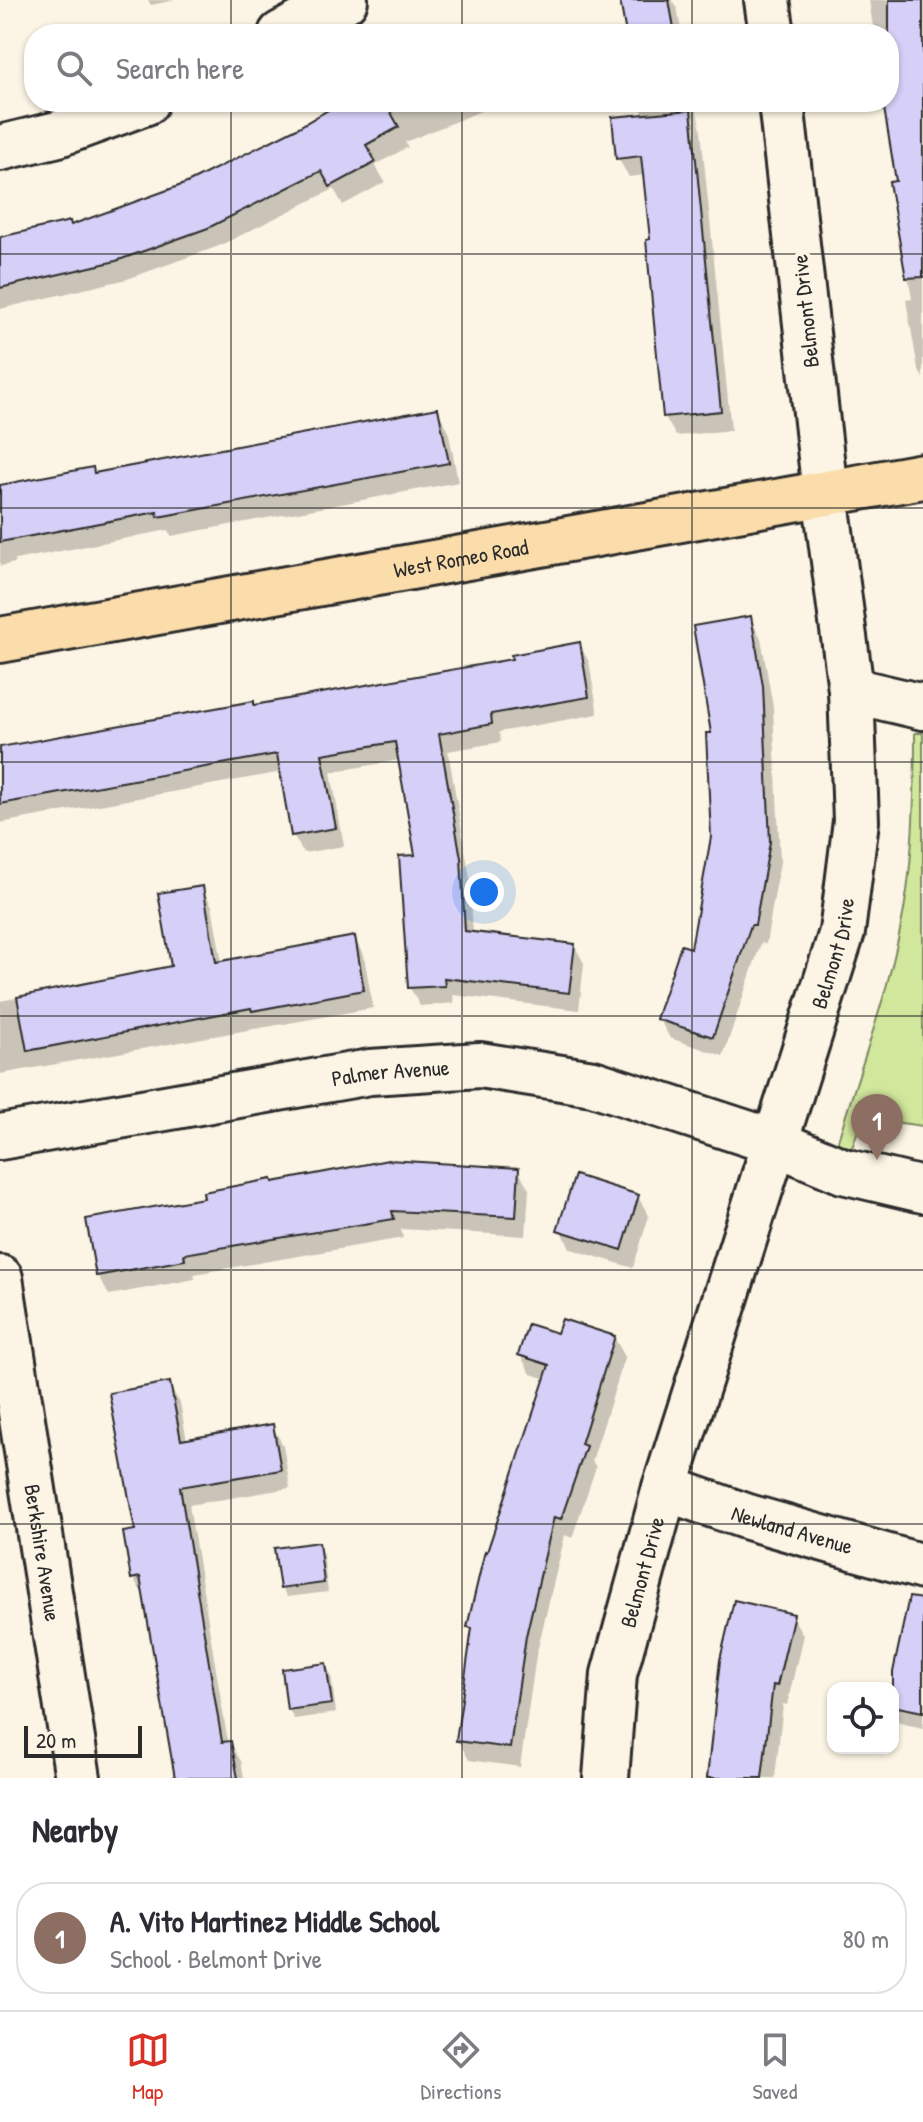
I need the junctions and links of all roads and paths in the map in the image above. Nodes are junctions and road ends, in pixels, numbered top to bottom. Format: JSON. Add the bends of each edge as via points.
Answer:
{"nodes":[{"id":1,"x":345,"y":0,"type":"edge"},
{"id":2,"x":767,"y":0,"type":"edge"},
{"id":3,"x":282,"y":22,"type":"edge"},
{"id":4,"x":771,"y":24,"type":"edge"},
{"id":5,"x":118,"y":112,"type":"edge"},
{"id":6,"x":782,"y":112,"type":"edge"},
{"id":7,"x":0,"y":148,"type":"edge"},
{"id":8,"x":923,"y":476,"type":"edge"},
{"id":9,"x":825,"y":493,"type":"junction"},
{"id":10,"x":0,"y":640,"type":"edge"},
{"id":11,"x":851,"y":690,"type":"junction"},
{"id":12,"x":923,"y":707,"type":"edge"},
{"id":13,"x":0,"y":1137,"type":"edge"},
{"id":14,"x":774,"y":1142,"type":"junction"},
{"id":15,"x":923,"y":1190,"type":"edge"},
{"id":16,"x":0,"y":1278,"type":"edge"},
{"id":17,"x":665,"y":1488,"type":"junction"},
{"id":18,"x":923,"y":1567,"type":"edge"},
{"id":19,"x":78,"y":1778,"type":"edge"},
{"id":20,"x":606,"y":1778,"type":"edge"}],
"edges":[{"from":1,"to":3,"type":"street"},
{"from":2,"to":4,"type":"street"},
{"from":5,"to":7,"type":"street"},
{"from":6,"to":9,"type":"street","name":"Belmont Drive"},
{"from":8,"to":9,"type":"main road","name":"West Romeo Road"},
{"from":9,"to":10,"type":"main road","name":"West Romeo Road"},
{"from":9,"to":11,"type":"street","name":"Belmont Drive"},
{"from":11,"to":12,"type":"street"},
{"from":11,"to":14,"type":"street","name":"Belmont Drive","via":[[856,821],[842,932]]},
{"from":13,"to":14,"type":"street","name":"Palmer Avenue","via":[[370,1072],[480,1065],[593,1083]]},
{"from":14,"to":15,"type":"street","name":"Palmer Avenue","via":[[843,1171]]},
{"from":14,"to":17,"type":"street","name":"Belmont Drive"},
{"from":16,"to":19,"type":"street","name":"Berkshire Avenue"},
{"from":17,"to":18,"type":"street","name":"Newland Avenue"},
{"from":17,"to":20,"type":"street","name":"Belmont Drive","via":[[614,1674]]}]}
